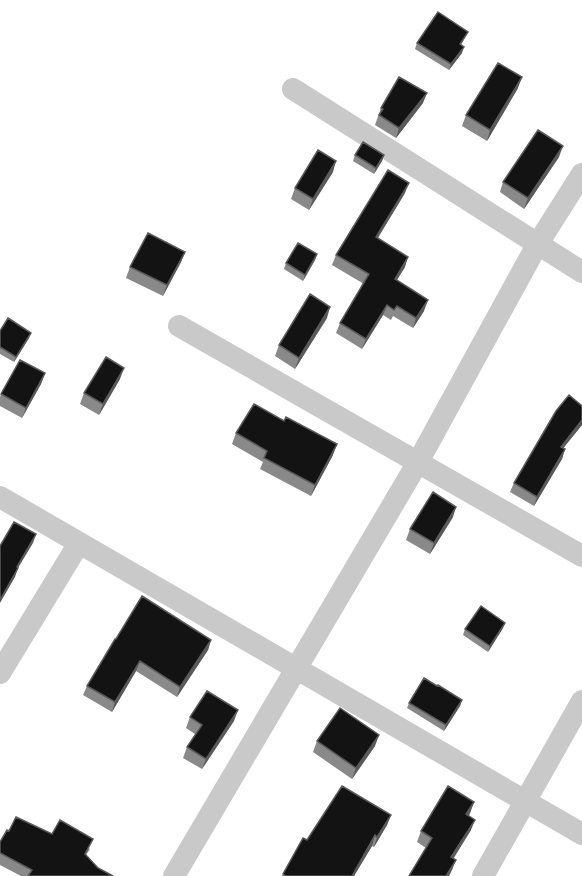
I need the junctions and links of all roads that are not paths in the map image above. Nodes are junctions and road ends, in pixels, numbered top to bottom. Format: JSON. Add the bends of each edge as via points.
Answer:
{"nodes":[{"id":1,"x":292,"y":89,"type":"dead end"},
{"id":2,"x":582,"y":174,"type":"edge"},
{"id":3,"x":537,"y":245,"type":"junction"},
{"id":4,"x":582,"y":272,"type":"edge"},
{"id":5,"x":179,"y":326,"type":"dead end"},
{"id":6,"x":417,"y":462,"type":"junction"},
{"id":7,"x":0,"y":497,"type":"edge"},
{"id":8,"x":79,"y":543,"type":"junction"},
{"id":9,"x":582,"y":556,"type":"edge"},
{"id":10,"x":297,"y":669,"type":"junction"},
{"id":11,"x":0,"y":673,"type":"edge"},
{"id":12,"x":582,"y":701,"type":"edge"},
{"id":13,"x":525,"y":801,"type":"junction"},
{"id":14,"x":582,"y":834,"type":"edge"},
{"id":15,"x":174,"y":876,"type":"edge"},
{"id":16,"x":483,"y":876,"type":"edge"}],
"edges":[{"from":1,"to":3,"type":"street"},
{"from":2,"to":3,"type":"street"},
{"from":3,"to":4,"type":"street"},
{"from":3,"to":6,"type":"street"},
{"from":5,"to":6,"type":"street"},
{"from":6,"to":9,"type":"street"},
{"from":6,"to":10,"type":"street"},
{"from":7,"to":8,"type":"street"},
{"from":8,"to":10,"type":"street"},
{"from":8,"to":11,"type":"street"},
{"from":10,"to":13,"type":"street"},
{"from":10,"to":15,"type":"street"},
{"from":12,"to":13,"type":"street"},
{"from":13,"to":14,"type":"street"},
{"from":13,"to":16,"type":"street"}]}
